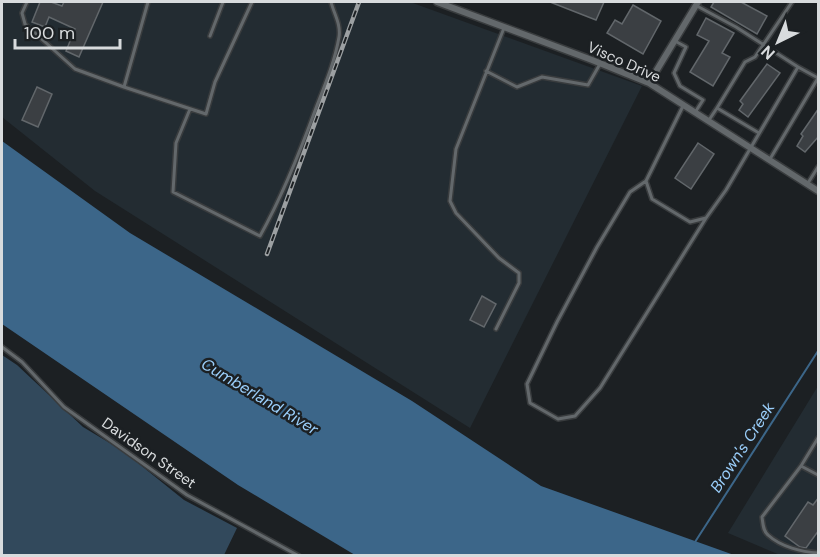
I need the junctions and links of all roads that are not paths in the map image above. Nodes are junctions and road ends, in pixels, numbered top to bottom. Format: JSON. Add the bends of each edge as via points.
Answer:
{"nodes":[{"id":1,"x":27,"y":2,"type":"edge"},
{"id":2,"x":148,"y":2,"type":"edge"},
{"id":3,"x":223,"y":2,"type":"edge"},
{"id":4,"x":252,"y":2,"type":"edge"},
{"id":5,"x":331,"y":2,"type":"edge"},
{"id":6,"x":437,"y":2,"type":"edge"},
{"id":7,"x":792,"y":2,"type":"edge"},
{"id":8,"x":697,"y":3,"type":"edge"},
{"id":9,"x":504,"y":27,"type":"junction"},
{"id":10,"x":210,"y":36,"type":"dead end"},
{"id":11,"x":674,"y":41,"type":"junction"},
{"id":12,"x":762,"y":45,"type":"junction"},
{"id":13,"x":601,"y":63,"type":"junction"},
{"id":14,"x":798,"y":66,"type":"junction"},
{"id":15,"x":486,"y":71,"type":"junction"},
{"id":16,"x":818,"y":78,"type":"edge"},
{"id":17,"x":649,"y":83,"type":"junction"},
{"id":18,"x":124,"y":87,"type":"junction"},
{"id":19,"x":683,"y":105,"type":"junction"},
{"id":20,"x":717,"y":108,"type":"junction"},
{"id":21,"x":190,"y":109,"type":"junction"},
{"id":22,"x":695,"y":112,"type":"junction"},
{"id":23,"x":708,"y":121,"type":"junction"},
{"id":24,"x":759,"y":133,"type":"junction"},
{"id":25,"x":751,"y":148,"type":"junction"},
{"id":26,"x":769,"y":160,"type":"junction"},
{"id":27,"x":819,"y":167,"type":"edge"},
{"id":28,"x":646,"y":181,"type":"junction"},
{"id":29,"x":807,"y":184,"type":"junction"},
{"id":30,"x":819,"y":191,"type":"edge"},
{"id":31,"x":706,"y":218,"type":"junction"},
{"id":32,"x":496,"y":329,"type":"dead end"},
{"id":33,"x":2,"y":347,"type":"edge"},
{"id":34,"x":819,"y":438,"type":"edge"},
{"id":35,"x":801,"y":466,"type":"junction"},
{"id":36,"x":819,"y":475,"type":"edge"},
{"id":37,"x":819,"y":553,"type":"edge"},
{"id":38,"x":299,"y":555,"type":"edge"}],
"edges":[{"from":1,"to":18,"type":"lane","via":[[22,13],[25,24],[75,69]]},
{"from":2,"to":18,"type":"lane"},
{"from":3,"to":10,"type":"lane"},
{"from":4,"to":21,"type":"lane","via":[[215,82],[206,114]]},
{"from":5,"to":21,"type":"lane","via":[[339,35],[328,75],[278,202],[260,236],[173,192],[176,143]]},
{"from":6,"to":9,"type":"street","name":"Visco Drive"},
{"from":7,"to":12,"type":"lane"},
{"from":8,"to":11,"type":"street"},
{"from":8,"to":12,"type":"lane"},
{"from":9,"to":13,"type":"street","name":"Visco Drive"},
{"from":9,"to":15,"type":"lane"},
{"from":11,"to":17,"type":"street"},
{"from":11,"to":22,"type":"lane","via":[[686,47],[674,73],[680,86],[703,100]]},
{"from":12,"to":14,"type":"lane"},
{"from":12,"to":20,"type":"lane","via":[[755,57],[746,62]]},
{"from":13,"to":15,"type":"lane","via":[[588,86],[542,77],[517,87]]},
{"from":13,"to":17,"type":"street","name":"Visco Drive"},
{"from":14,"to":16,"type":"lane"},
{"from":14,"to":24,"type":"lane"},
{"from":15,"to":32,"type":"lane","via":[[456,149],[450,201],[456,213],[499,258],[519,273],[519,283]]},
{"from":16,"to":26,"type":"lane"},
{"from":17,"to":19,"type":"street","name":"Visco Drive"},
{"from":18,"to":21,"type":"lane"},
{"from":19,"to":22,"type":"street","name":"Visco Drive"},
{"from":19,"to":28,"type":"lane"},
{"from":20,"to":23,"type":"lane"},
{"from":20,"to":24,"type":"lane"},
{"from":22,"to":23,"type":"street","name":"Visco Drive"},
{"from":23,"to":25,"type":"street","name":"Visco Drive"},
{"from":24,"to":25,"type":"lane"},
{"from":25,"to":26,"type":"street","name":"Visco Drive"},
{"from":25,"to":31,"type":"lane"},
{"from":26,"to":29,"type":"street","name":"Visco Drive"},
{"from":27,"to":29,"type":"lane"},
{"from":28,"to":31,"type":"lane","via":[[652,199],[690,222]]},
{"from":28,"to":31,"type":"lane","via":[[630,192],[557,322],[527,384],[530,403],[558,419],[575,416],[600,388]]},
{"from":29,"to":30,"type":"street","name":"Visco Drive"},
{"from":33,"to":38,"type":"lane","name":"Davidson Street","via":[[22,362],[64,407],[187,495]]},
{"from":34,"to":35,"type":"lane"},
{"from":35,"to":36,"type":"lane"},
{"from":35,"to":37,"type":"lane","via":[[762,517],[763,527],[768,535],[789,547]]}]}
